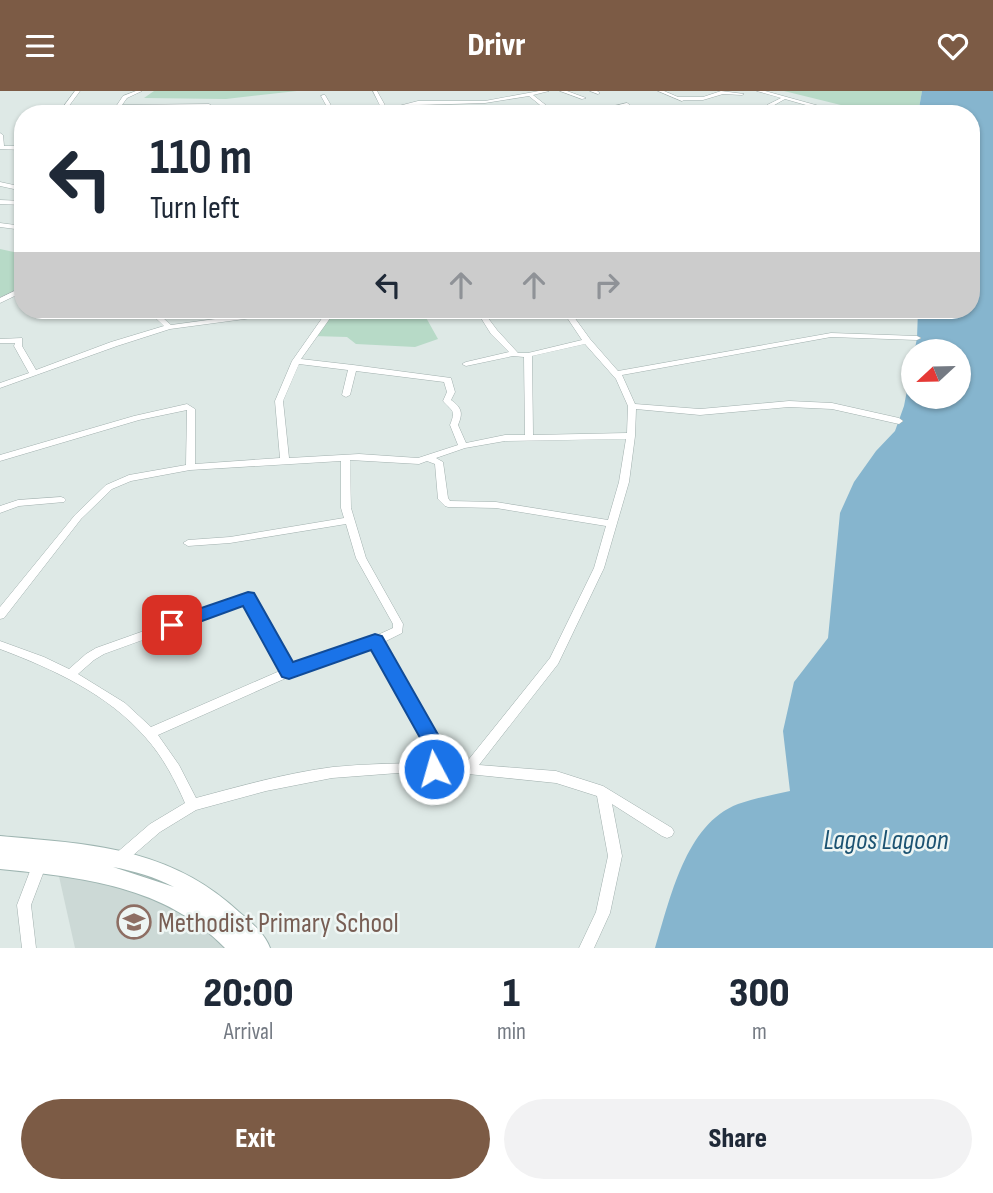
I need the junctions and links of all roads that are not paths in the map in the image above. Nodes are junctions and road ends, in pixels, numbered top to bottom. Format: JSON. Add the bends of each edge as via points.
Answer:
{"nodes":[{"id":1,"x":78,"y":91,"type":"edge"},
{"id":2,"x":138,"y":91,"type":"edge"},
{"id":3,"x":547,"y":91,"type":"edge"},
{"id":4,"x":562,"y":91,"type":"edge"},
{"id":5,"x":724,"y":91,"type":"edge"},
{"id":6,"x":759,"y":91,"type":"edge"},
{"id":7,"x":660,"y":94,"type":"edge"},
{"id":8,"x":715,"y":95,"type":"junction"},
{"id":9,"x":742,"y":95,"type":"dead end"},
{"id":10,"x":323,"y":96,"type":"dead end"},
{"id":11,"x":531,"y":96,"type":"junction"},
{"id":12,"x":734,"y":96,"type":"dead end"},
{"id":13,"x":584,"y":98,"type":"dead end"},
{"id":14,"x":679,"y":98,"type":"junction"},
{"id":15,"x":783,"y":99,"type":"junction"},
{"id":16,"x":67,"y":105,"type":"edge"},
{"id":17,"x":120,"y":105,"type":"edge"},
{"id":18,"x":328,"y":105,"type":"edge"},
{"id":19,"x":414,"y":105,"type":"edge"},
{"id":20,"x":543,"y":105,"type":"edge"},
{"id":21,"x":694,"y":105,"type":"edge"},
{"id":22,"x":771,"y":105,"type":"edge"},
{"id":23,"x":809,"y":105,"type":"edge"},
{"id":24,"x":0,"y":135,"type":"edge"},
{"id":25,"x":0,"y":148,"type":"edge"},
{"id":26,"x":160,"y":319,"type":"edge"},
{"id":27,"x":218,"y":319,"type":"edge"},
{"id":28,"x":325,"y":319,"type":"edge"},
{"id":29,"x":486,"y":319,"type":"edge"},
{"id":30,"x":572,"y":319,"type":"edge"},
{"id":31,"x":169,"y":327,"type":"junction"},
{"id":32,"x":917,"y":338,"type":"dead end"},
{"id":33,"x":0,"y":341,"type":"edge"},
{"id":34,"x":587,"y":341,"type":"junction"},
{"id":35,"x":513,"y":354,"type":"junction"},
{"id":36,"x":528,"y":355,"type":"junction"},
{"id":37,"x":296,"y":361,"type":"junction"},
{"id":38,"x":466,"y":364,"type":"dead end"},
{"id":39,"x":353,"y":367,"type":"junction"},
{"id":40,"x":34,"y":374,"type":"junction"},
{"id":41,"x":616,"y":374,"type":"junction"},
{"id":42,"x":0,"y":386,"type":"edge"},
{"id":43,"x":346,"y":395,"type":"dead end"},
{"id":44,"x":632,"y":406,"type":"junction"},
{"id":45,"x":898,"y":421,"type":"dead end"},
{"id":46,"x":631,"y":436,"type":"junction"},
{"id":47,"x":529,"y":437,"type":"junction"},
{"id":48,"x":463,"y":446,"type":"junction"},
{"id":49,"x":0,"y":458,"type":"edge"},
{"id":50,"x":345,"y":458,"type":"junction"},
{"id":51,"x":429,"y":459,"type":"junction"},
{"id":52,"x":285,"y":461,"type":"junction"},
{"id":53,"x":190,"y":467,"type":"junction"},
{"id":54,"x":61,"y":500,"type":"dead end"},
{"id":55,"x":0,"y":510,"type":"edge"},
{"id":56,"x":349,"y":520,"type":"junction"},
{"id":57,"x":611,"y":524,"type":"junction"},
{"id":58,"x":188,"y":543,"type":"dead end"},
{"id":59,"x":0,"y":615,"type":"edge"},
{"id":60,"x":375,"y":641,"type":"junction"},
{"id":61,"x":0,"y":645,"type":"edge"},
{"id":62,"x":289,"y":672,"type":"junction"},
{"id":63,"x":69,"y":676,"type":"junction"},
{"id":64,"x":150,"y":733,"type":"junction"},
{"id":65,"x":434,"y":769,"type":"junction"},
{"id":66,"x":468,"y":769,"type":"junction"},
{"id":67,"x":603,"y":792,"type":"junction"},
{"id":68,"x":193,"y":805,"type":"junction"},
{"id":69,"x":667,"y":832,"type":"dead end"},
{"id":70,"x":0,"y":845,"type":"edge"},
{"id":71,"x":0,"y":860,"type":"edge"},
{"id":72,"x":40,"y":863,"type":"junction"},
{"id":73,"x":112,"y":867,"type":"junction"},
{"id":74,"x":29,"y":948,"type":"edge"},
{"id":75,"x":239,"y":948,"type":"edge"},
{"id":76,"x":260,"y":948,"type":"edge"},
{"id":77,"x":586,"y":948,"type":"edge"}],
"edges":[{"from":1,"to":16,"type":"street"},
{"from":2,"to":17,"type":"street"},
{"from":3,"to":11,"type":"street"},
{"from":4,"to":13,"type":"street"},
{"from":5,"to":8,"type":"street"},
{"from":5,"to":9,"type":"street"},
{"from":6,"to":15,"type":"street"},
{"from":7,"to":14,"type":"street"},
{"from":8,"to":12,"type":"street"},
{"from":8,"to":14,"type":"street"},
{"from":10,"to":18,"type":"street"},
{"from":11,"to":19,"type":"street"},
{"from":11,"to":20,"type":"street"},
{"from":14,"to":21,"type":"street"},
{"from":15,"to":22,"type":"street"},
{"from":15,"to":23,"type":"street"},
{"from":24,"to":25,"type":"street"},
{"from":26,"to":31,"type":"street"},
{"from":27,"to":31,"type":"street"},
{"from":28,"to":37,"type":"street"},
{"from":29,"to":35,"type":"street"},
{"from":30,"to":34,"type":"street"},
{"from":31,"to":40,"type":"street"},
{"from":32,"to":41,"type":"street","via":[[831,335]]},
{"from":33,"to":40,"type":"street","via":[[19,340]]},
{"from":34,"to":36,"type":"street"},
{"from":34,"to":41,"type":"street"},
{"from":35,"to":36,"type":"street"},
{"from":35,"to":38,"type":"street"},
{"from":36,"to":47,"type":"street"},
{"from":37,"to":39,"type":"street"},
{"from":37,"to":52,"type":"street","via":[[279,401]]},
{"from":39,"to":43,"type":"street"},
{"from":39,"to":48,"type":"street","via":[[448,380],[451,392],[447,401],[456,408],[454,425]]},
{"from":40,"to":42,"type":"street"},
{"from":41,"to":44,"type":"street"},
{"from":44,"to":45,"type":"street","via":[[700,412],[789,404],[832,406]]},
{"from":44,"to":46,"type":"street"},
{"from":46,"to":47,"type":"street"},
{"from":46,"to":57,"type":"street"},
{"from":47,"to":48,"type":"street"},
{"from":48,"to":51,"type":"street"},
{"from":49,"to":53,"type":"street","via":[[115,423],[187,407],[191,409]]},
{"from":50,"to":51,"type":"street"},
{"from":50,"to":52,"type":"street"},
{"from":50,"to":56,"type":"street"},
{"from":51,"to":57,"type":"street","via":[[439,462],[443,499],[449,504],[496,505]]},
{"from":52,"to":53,"type":"street"},
{"from":53,"to":59,"type":"street","via":[[148,473],[110,487],[78,517]]},
{"from":54,"to":55,"type":"street","via":[[18,503]]},
{"from":56,"to":58,"type":"street"},
{"from":56,"to":60,"type":"street","via":[[360,558],[398,624],[396,632]]},
{"from":57,"to":66,"type":"street","via":[[599,568],[554,661]]},
{"from":60,"to":62,"type":"street"},
{"from":60,"to":65,"type":"street","via":[[438,752]]},
{"from":61,"to":63,"type":"street"},
{"from":62,"to":63,"type":"street","via":[[248,598],[100,651]]},
{"from":62,"to":64,"type":"street"},
{"from":63,"to":64,"type":"street","via":[[128,713]]},
{"from":64,"to":68,"type":"street","via":[[176,769]]},
{"from":65,"to":66,"type":"street"},
{"from":65,"to":68,"type":"street","via":[[331,773]]},
{"from":66,"to":67,"type":"street","via":[[556,777]]},
{"from":67,"to":69,"type":"street"},
{"from":67,"to":77,"type":"street","via":[[615,856],[603,913]]},
{"from":68,"to":73,"type":"street","via":[[155,828]]},
{"from":70,"to":73,"type":"main road"},
{"from":71,"to":72,"type":"main road"},
{"from":72,"to":73,"type":"main road"},
{"from":72,"to":74,"type":"street","via":[[24,905]]},
{"from":73,"to":75,"type":"main road","via":[[185,904],[226,931]]},
{"from":73,"to":76,"type":"main road","via":[[162,871],[195,889],[237,922]]}]}
